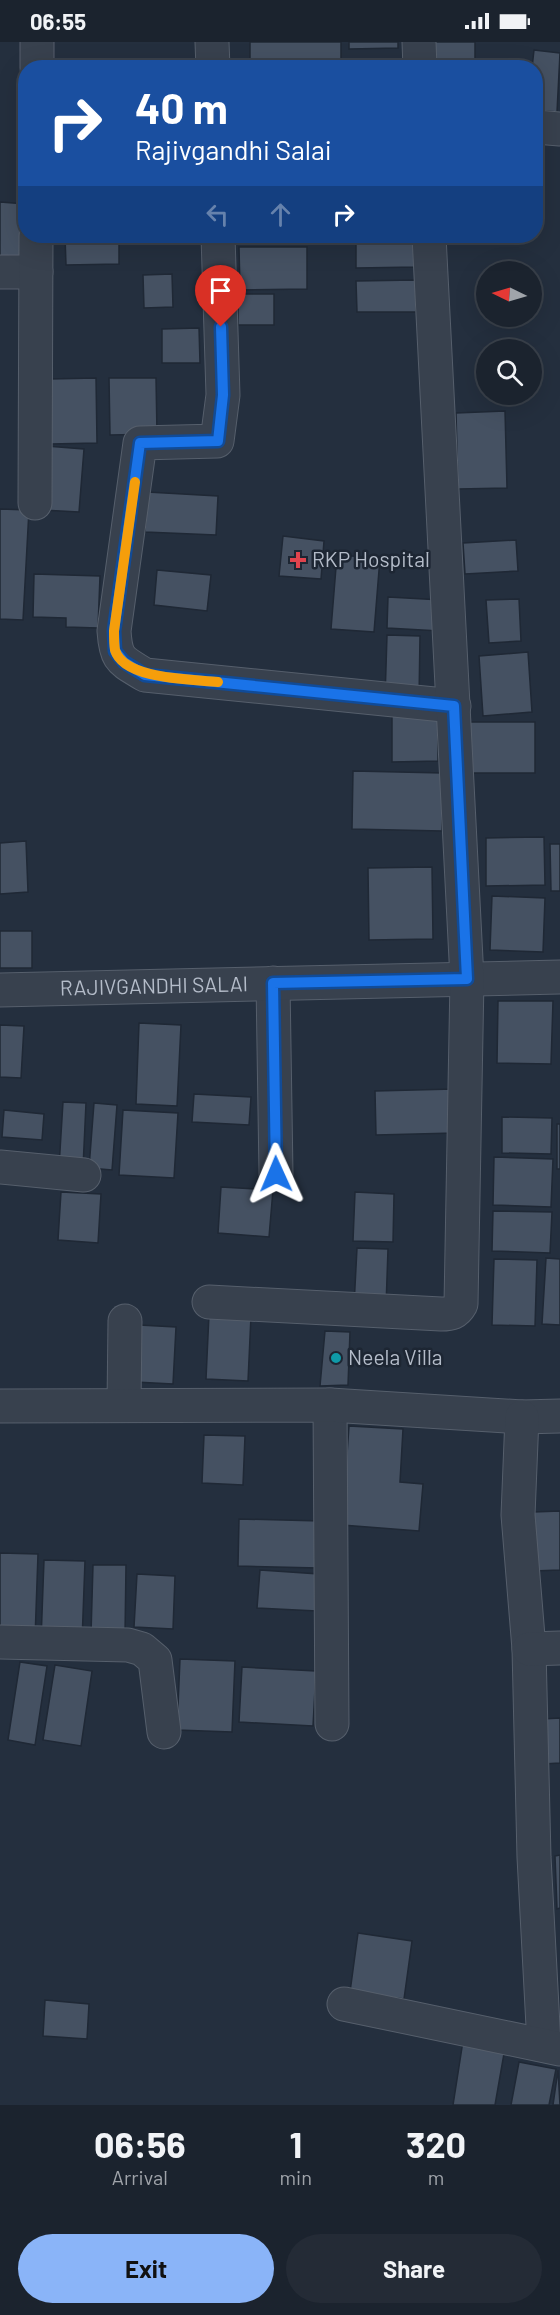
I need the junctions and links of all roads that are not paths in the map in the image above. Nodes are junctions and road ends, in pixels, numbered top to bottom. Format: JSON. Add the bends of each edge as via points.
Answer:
{"nodes":[{"id":1,"x":37,"y":42,"type":"edge"},
{"id":2,"x":212,"y":42,"type":"edge"},
{"id":3,"x":419,"y":42,"type":"edge"},
{"id":4,"x":37,"y":60,"type":"edge"},
{"id":5,"x":213,"y":60,"type":"edge"},
{"id":6,"x":420,"y":60,"type":"edge"},
{"id":7,"x":543,"y":128,"type":"edge"},
{"id":8,"x":560,"y":129,"type":"edge"},
{"id":9,"x":36,"y":243,"type":"edge"},
{"id":10,"x":218,"y":243,"type":"edge"},
{"id":11,"x":429,"y":243,"type":"edge"},
{"id":12,"x":0,"y":272,"type":"edge"},
{"id":13,"x":36,"y":272,"type":"junction"},
{"id":14,"x":35,"y":503,"type":"dead end"},
{"id":15,"x":454,"y":706,"type":"junction"},
{"id":16,"x":560,"y":976,"type":"edge"},
{"id":17,"x":467,"y":979,"type":"junction"},
{"id":18,"x":273,"y":983,"type":"junction"},
{"id":19,"x":0,"y":990,"type":"edge"},
{"id":20,"x":0,"y":1167,"type":"edge"},
{"id":21,"x":276,"y":1174,"type":"dead end"},
{"id":22,"x":84,"y":1175,"type":"dead end"},
{"id":23,"x":209,"y":1302,"type":"dead end"},
{"id":24,"x":125,"y":1321,"type":"dead end"},
{"id":25,"x":0,"y":1406,"type":"edge"},
{"id":26,"x":124,"y":1406,"type":"junction"},
{"id":27,"x":330,"y":1406,"type":"junction"},
{"id":28,"x":560,"y":1416,"type":"edge"},
{"id":29,"x":522,"y":1417,"type":"junction"},
{"id":30,"x":0,"y":1642,"type":"edge"},
{"id":31,"x":545,"y":1648,"type":"edge"},
{"id":32,"x":332,"y":1724,"type":"dead end"},
{"id":33,"x":164,"y":1732,"type":"dead end"},
{"id":34,"x":547,"y":1840,"type":"edge"},
{"id":35,"x":344,"y":2004,"type":"dead end"},
{"id":36,"x":552,"y":2047,"type":"edge"}],
"edges":[{"from":1,"to":4,"type":"street"},
{"from":2,"to":5,"type":"street"},
{"from":3,"to":6,"type":"street"},
{"from":7,"to":8,"type":"street"},
{"from":9,"to":13,"type":"street"},
{"from":10,"to":15,"type":"street","via":[[223,395],[218,441],[140,443],[114,631],[115,651],[145,675]]},
{"from":11,"to":15,"type":"street"},
{"from":12,"to":13,"type":"street"},
{"from":13,"to":14,"type":"street"},
{"from":15,"to":17,"type":"street"},
{"from":16,"to":17,"type":"street","name":"RAJIVGANDHI SALAI"},
{"from":17,"to":18,"type":"street","name":"RAJIVGANDHI SALAI"},
{"from":17,"to":23,"type":"street","via":[[462,1295],[458,1311],[441,1314]]},
{"from":18,"to":19,"type":"street","name":"RAJIVGANDHI SALAI"},
{"from":18,"to":21,"type":"street"},
{"from":20,"to":22,"type":"street"},
{"from":24,"to":26,"type":"street"},
{"from":25,"to":26,"type":"street"},
{"from":26,"to":27,"type":"street"},
{"from":27,"to":29,"type":"street"},
{"from":27,"to":32,"type":"street"},
{"from":28,"to":29,"type":"street"},
{"from":29,"to":31,"type":"street","via":[[518,1515]]},
{"from":30,"to":33,"type":"street","via":[[128,1645],[142,1649],[155,1660]]},
{"from":31,"to":34,"type":"street"},
{"from":34,"to":36,"type":"street"},
{"from":35,"to":36,"type":"street"}]}
